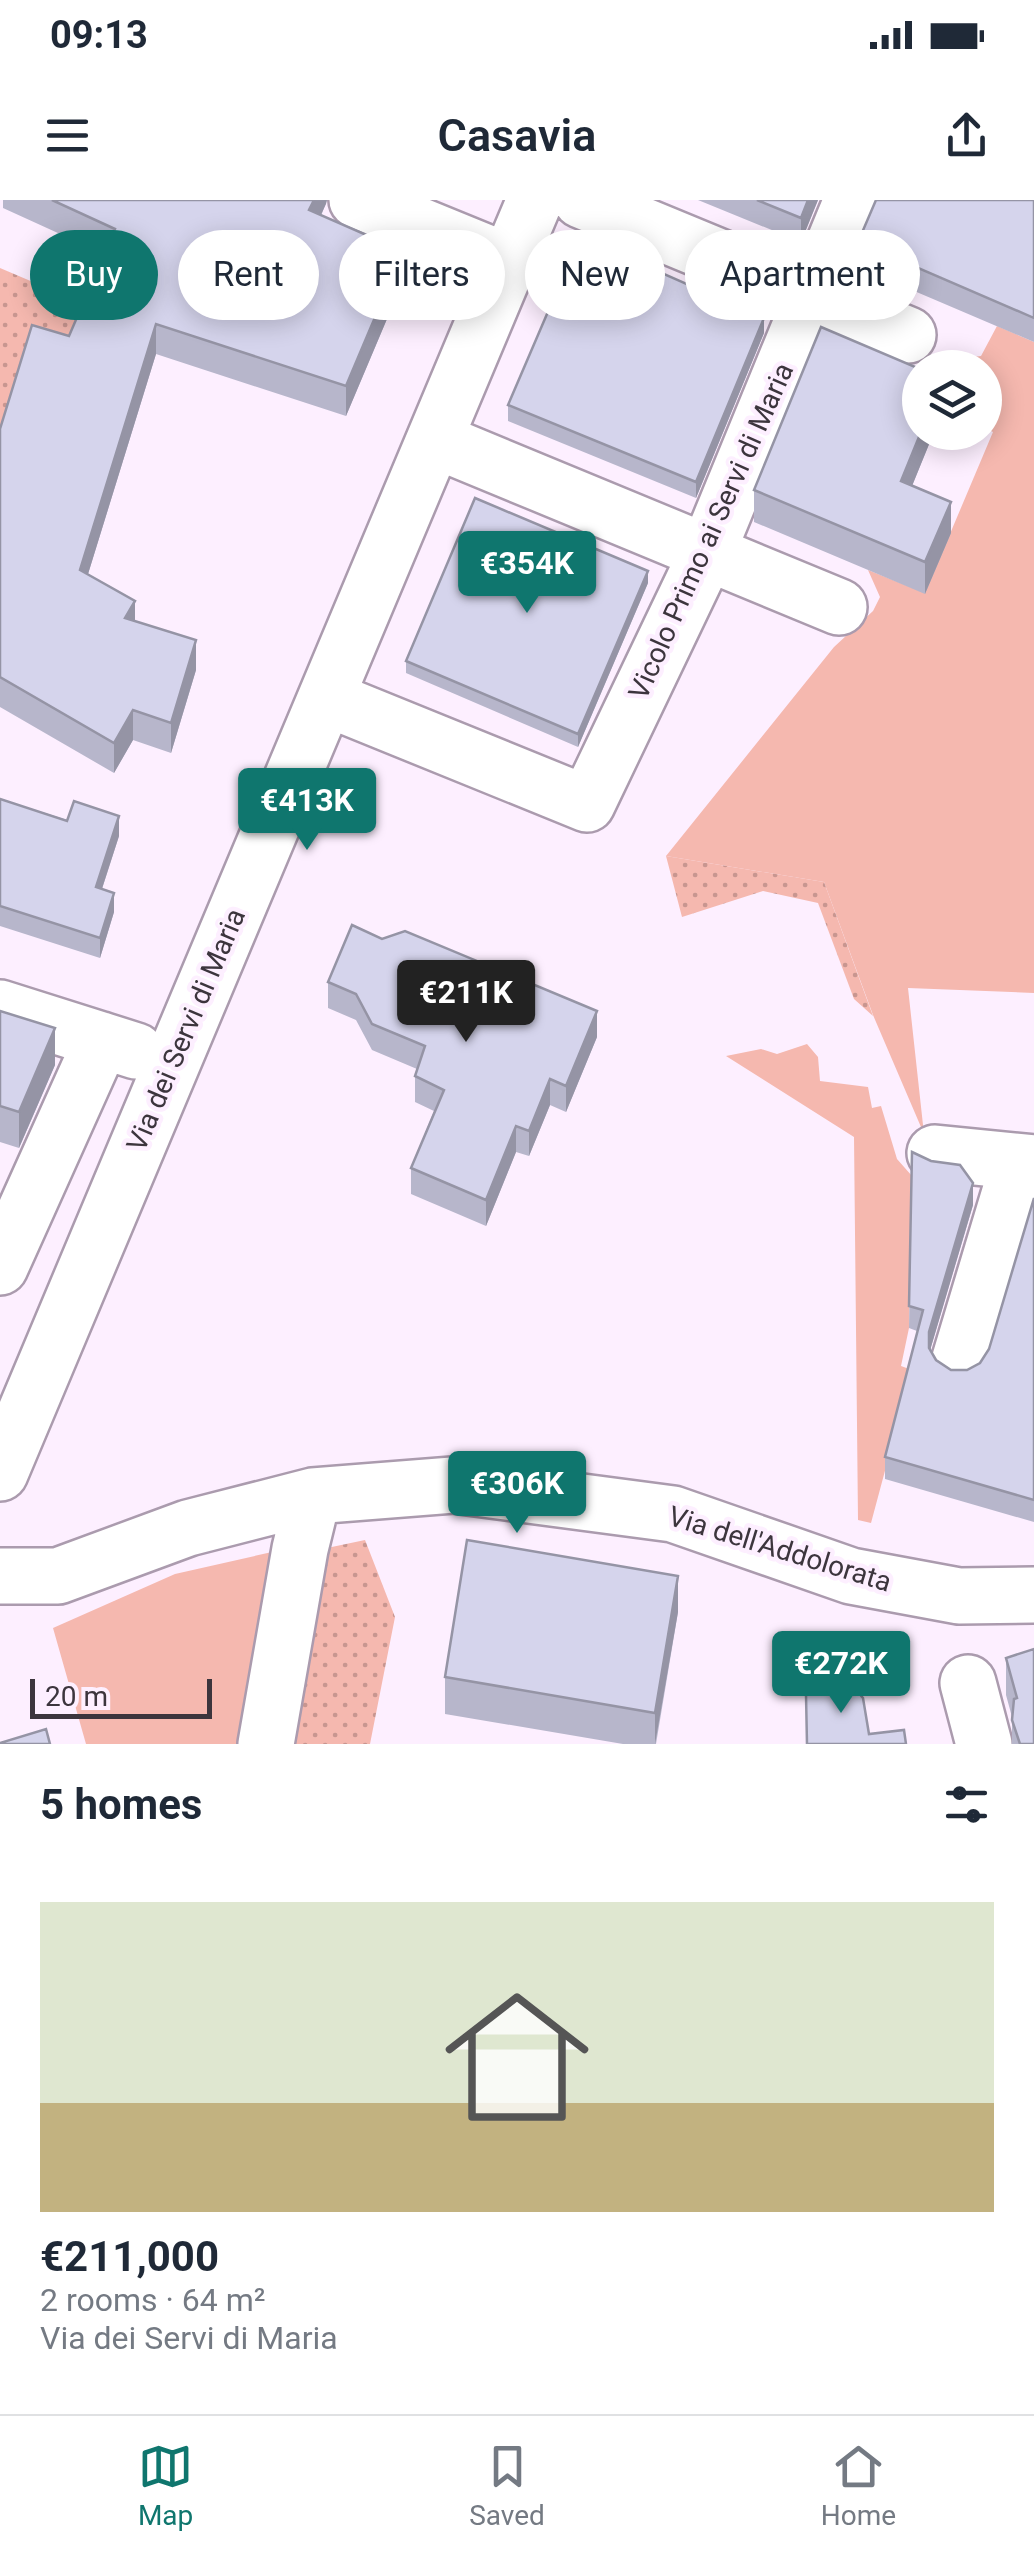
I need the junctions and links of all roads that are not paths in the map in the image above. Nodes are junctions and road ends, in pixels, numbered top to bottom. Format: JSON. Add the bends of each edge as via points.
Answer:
{"nodes":[{"id":1,"x":357,"y":200,"type":"edge"},
{"id":2,"x":536,"y":200,"type":"edge"},
{"id":3,"x":582,"y":200,"type":"edge"},
{"id":4,"x":852,"y":200,"type":"edge"},
{"id":5,"x":439,"y":215,"type":"edge"},
{"id":6,"x":840,"y":230,"type":"edge"},
{"id":7,"x":685,"y":243,"type":"edge"},
{"id":8,"x":509,"y":262,"type":"junction"},
{"id":9,"x":803,"y":320,"type":"edge"},
{"id":10,"x":871,"y":320,"type":"edge"},
{"id":11,"x":908,"y":335,"type":"dead end"},
{"id":12,"x":434,"y":440,"type":"junction"},
{"id":13,"x":706,"y":553,"type":"junction"},
{"id":14,"x":839,"y":607,"type":"dead end"},
{"id":15,"x":326,"y":698,"type":"junction"},
{"id":16,"x":0,"y":1008,"type":"edge"},
{"id":17,"x":102,"y":1040,"type":"junction"},
{"id":18,"x":172,"y":1063,"type":"junction"},
{"id":19,"x":935,"y":1153,"type":"dead end"},
{"id":20,"x":1026,"y":1162,"type":"edge"},
{"id":21,"x":0,"y":1267,"type":"edge"},
{"id":22,"x":959,"y":1362,"type":"dead end"},
{"id":23,"x":0,"y":1473,"type":"edge"},
{"id":24,"x":313,"y":1496,"type":"junction"},
{"id":25,"x":0,"y":1576,"type":"edge"},
{"id":26,"x":1034,"y":1596,"type":"edge"},
{"id":27,"x":968,"y":1683,"type":"dead end"},
{"id":28,"x":266,"y":1744,"type":"edge"},
{"id":29,"x":984,"y":1744,"type":"edge"}],
"edges":[{"from":1,"to":5,"type":"street"},
{"from":2,"to":8,"type":"street","name":"Via dei Servi di Maria"},
{"from":3,"to":7,"type":"street"},
{"from":4,"to":6,"type":"street","name":"Vicolo Primo ai Servi di Maria"},
{"from":5,"to":8,"type":"street"},
{"from":8,"to":12,"type":"street","name":"Via dei Servi di Maria"},
{"from":9,"to":13,"type":"street","name":"Vicolo Primo ai Servi di Maria"},
{"from":10,"to":11,"type":"street"},
{"from":12,"to":13,"type":"street"},
{"from":12,"to":15,"type":"street","name":"Via dei Servi di Maria"},
{"from":13,"to":14,"type":"street"},
{"from":13,"to":15,"type":"street","name":"Vicolo Primo ai Servi di Maria","via":[[587,804]]},
{"from":15,"to":18,"type":"street","name":"Via dei Servi di Maria"},
{"from":16,"to":17,"type":"street"},
{"from":17,"to":18,"type":"street"},
{"from":17,"to":21,"type":"street"},
{"from":18,"to":23,"type":"street","name":"Via dei Servi di Maria"},
{"from":19,"to":20,"type":"street"},
{"from":20,"to":22,"type":"street"},
{"from":24,"to":25,"type":"street","name":"Via dell'Addolorata","via":[[188,1528],[58,1576]]},
{"from":24,"to":26,"type":"street","name":"Via dell'Addolorata","via":[[453,1485],[673,1514],[851,1576],[959,1596]]},
{"from":24,"to":28,"type":"street"},
{"from":27,"to":29,"type":"street"}]}
